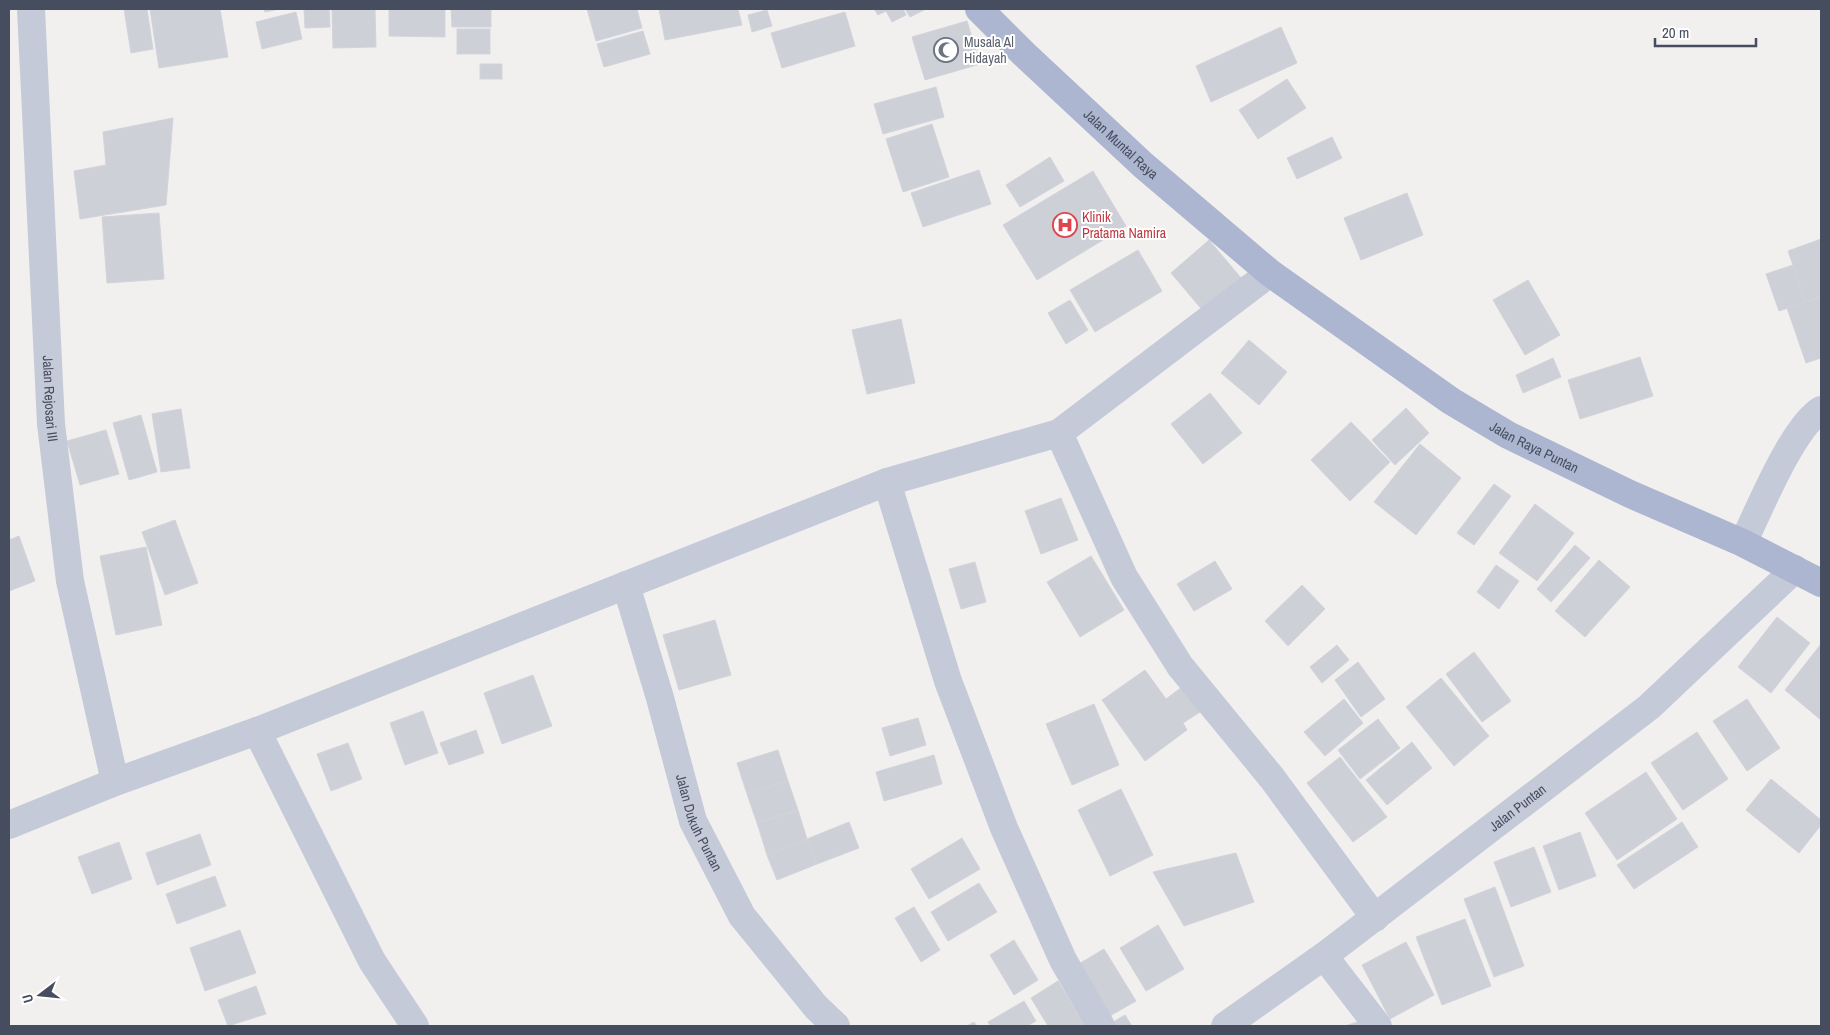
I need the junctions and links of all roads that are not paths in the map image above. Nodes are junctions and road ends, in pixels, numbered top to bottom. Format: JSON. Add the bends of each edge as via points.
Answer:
{"nodes":[{"id":1,"x":31,"y":9,"type":"edge"},
{"id":2,"x":979,"y":9,"type":"edge"},
{"id":3,"x":1270,"y":273,"type":"junction"},
{"id":4,"x":1821,"y":410,"type":"edge"},
{"id":5,"x":1060,"y":433,"type":"junction"},
{"id":6,"x":887,"y":482,"type":"junction"},
{"id":7,"x":1743,"y":543,"type":"junction"},
{"id":8,"x":1795,"y":570,"type":"junction"},
{"id":9,"x":1821,"y":583,"type":"edge"},
{"id":10,"x":626,"y":585,"type":"junction"},
{"id":11,"x":257,"y":731,"type":"junction"},
{"id":12,"x":115,"y":782,"type":"junction"},
{"id":13,"x":9,"y":825,"type":"edge"},
{"id":14,"x":1374,"y":918,"type":"junction"},
{"id":15,"x":1324,"y":956,"type":"junction"},
{"id":16,"x":415,"y":1026,"type":"edge"},
{"id":17,"x":836,"y":1026,"type":"edge"},
{"id":18,"x":1101,"y":1026,"type":"edge"},
{"id":19,"x":1225,"y":1026,"type":"edge"},
{"id":20,"x":1378,"y":1026,"type":"edge"}],
"edges":[{"from":1,"to":12,"type":"street","name":"Jalan Rejosari III","via":[[51,424],[70,581]]},
{"from":2,"to":3,"type":"main road","name":"Jalan Muntal Raya","via":[[1144,165]]},
{"from":3,"to":5,"type":"street"},
{"from":3,"to":7,"type":"main road","name":"Jalan Raya Puntan","via":[[1451,401],[1508,435]]},
{"from":4,"to":7,"type":"street","via":[[1813,415],[1790,448]]},
{"from":5,"to":6,"type":"street"},
{"from":5,"to":14,"type":"street","via":[[1124,577],[1180,666],[1272,778]]},
{"from":6,"to":10,"type":"street"},
{"from":6,"to":18,"type":"street","via":[[948,681],[1004,828],[1064,960]]},
{"from":7,"to":8,"type":"main road","name":"Jalan Raya Puntan"},
{"from":8,"to":9,"type":"main road","name":"Jalan Raya Puntan"},
{"from":8,"to":14,"type":"street","name":"Jalan Puntan","via":[[1649,707]]},
{"from":10,"to":11,"type":"street"},
{"from":10,"to":17,"type":"street","name":"Jalan Dukuh Puntan","via":[[693,821],[742,916],[816,1007]]},
{"from":11,"to":12,"type":"street"},
{"from":11,"to":16,"type":"street","via":[[372,961]]},
{"from":12,"to":13,"type":"street"},
{"from":14,"to":15,"type":"street","name":"Jalan Puntan"},
{"from":15,"to":19,"type":"street","name":"Jalan Puntan"},
{"from":15,"to":20,"type":"street"}]}
